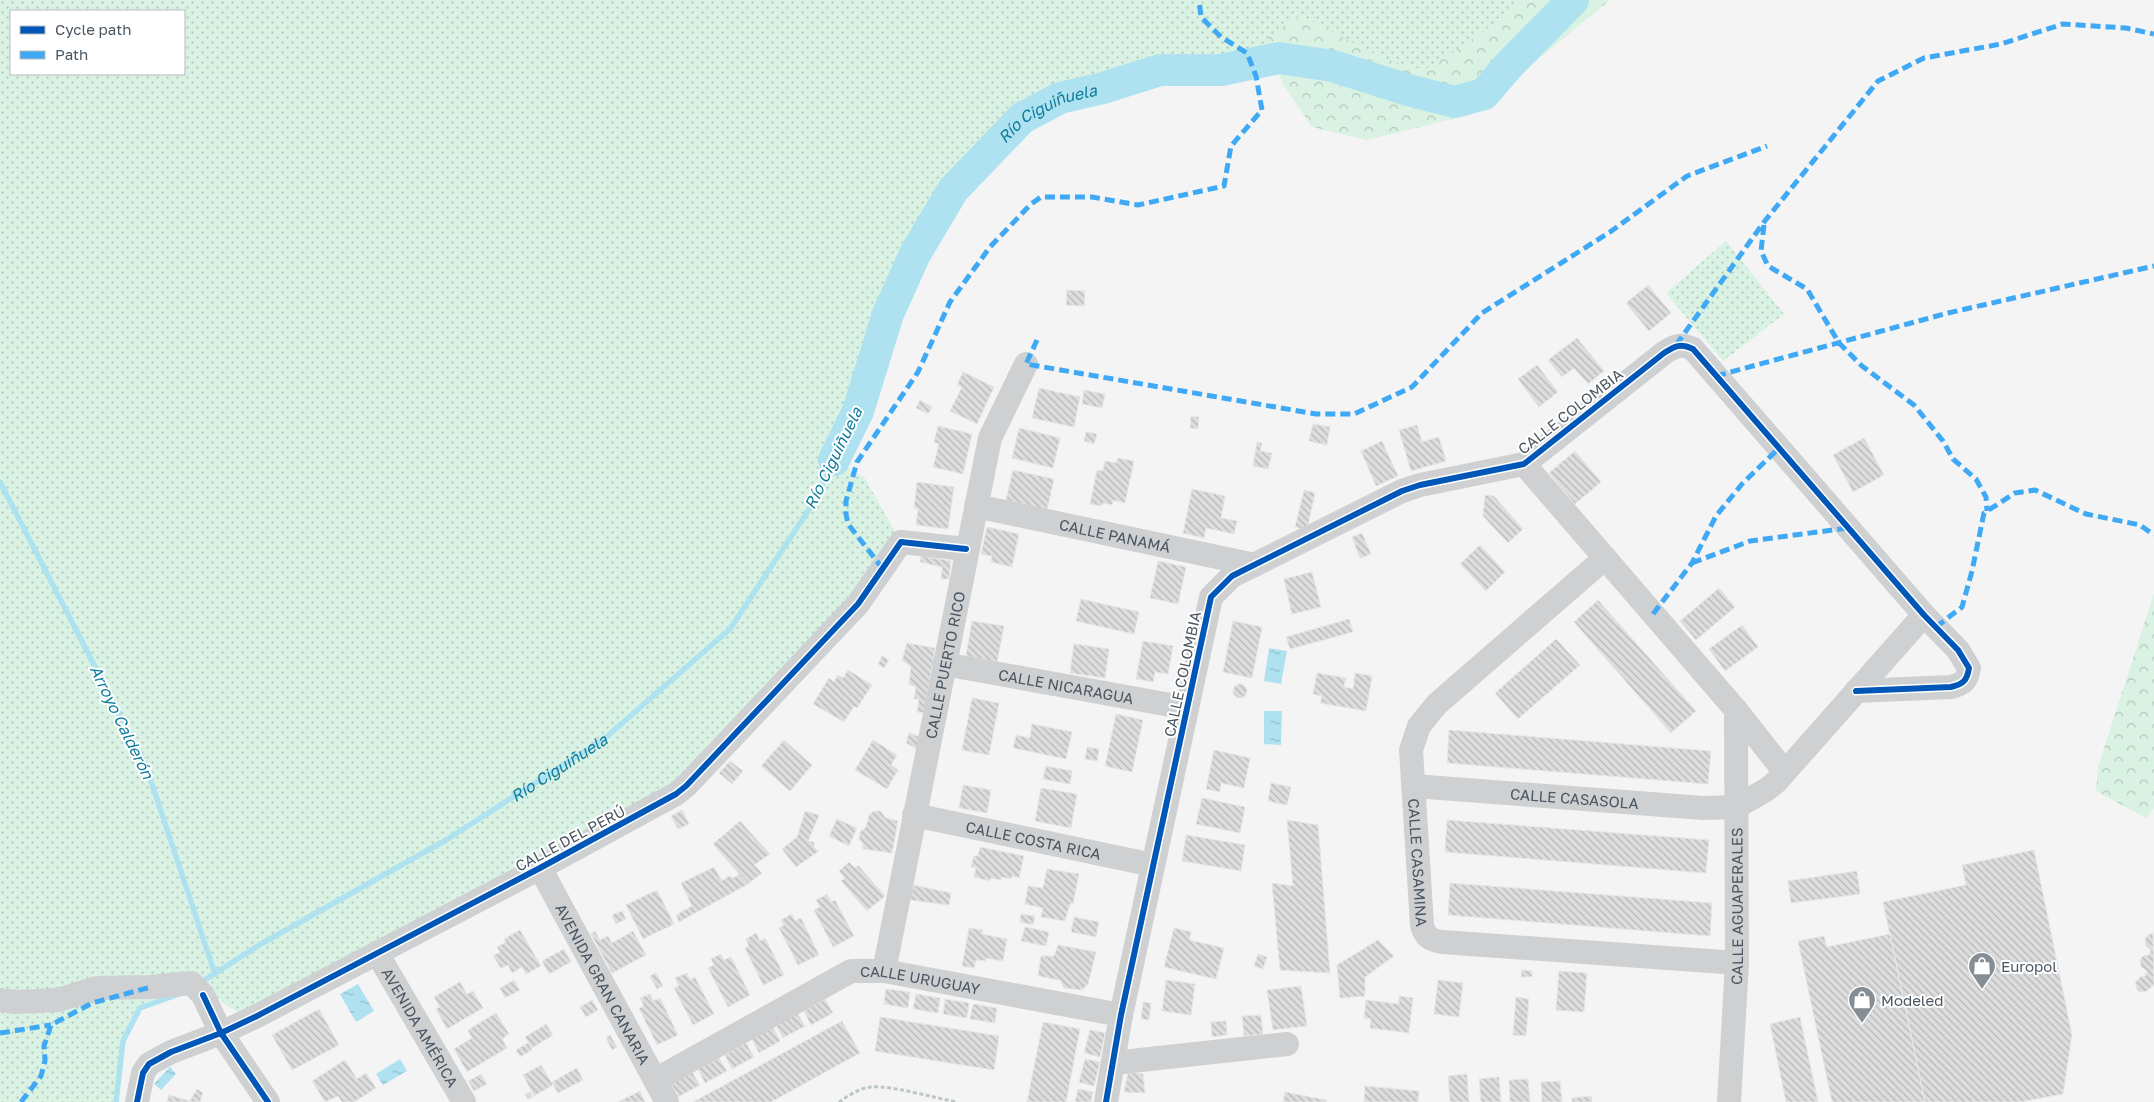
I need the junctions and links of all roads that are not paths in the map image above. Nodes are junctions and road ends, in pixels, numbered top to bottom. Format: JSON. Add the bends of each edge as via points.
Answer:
{"nodes":[{"id":1,"x":1026,"y":364,"type":"dead end"},
{"id":2,"x":1524,"y":464,"type":"junction"},
{"id":3,"x":976,"y":506,"type":"junction"},
{"id":4,"x":966,"y":549,"type":"junction"},
{"id":5,"x":1605,"y":558,"type":"junction"},
{"id":6,"x":1255,"y":565,"type":"junction"},
{"id":7,"x":1924,"y":616,"type":"junction"},
{"id":8,"x":944,"y":664,"type":"junction"},
{"id":9,"x":1856,"y":691,"type":"junction"},
{"id":10,"x":1187,"y":708,"type":"junction"},
{"id":11,"x":1736,"y":710,"type":"junction"},
{"id":12,"x":1769,"y":752,"type":"junction"},
{"id":13,"x":1784,"y":771,"type":"junction"},
{"id":14,"x":1736,"y":772,"type":"junction"},
{"id":15,"x":1414,"y":786,"type":"junction"},
{"id":16,"x":1736,"y":807,"type":"junction"},
{"id":17,"x":914,"y":815,"type":"junction"},
{"id":18,"x":1153,"y":865,"type":"junction"},
{"id":19,"x":540,"y":868,"type":"junction"},
{"id":20,"x":377,"y":953,"type":"junction"},
{"id":21,"x":1737,"y":963,"type":"junction"},
{"id":22,"x":884,"y":971,"type":"junction"},
{"id":23,"x":0,"y":1000,"type":"edge"},
{"id":24,"x":1121,"y":1015,"type":"junction"},
{"id":25,"x":222,"y":1033,"type":"junction"},
{"id":26,"x":1288,"y":1044,"type":"dead end"},
{"id":27,"x":1112,"y":1063,"type":"junction"},
{"id":28,"x":655,"y":1080,"type":"junction"},
{"id":29,"x":137,"y":1102,"type":"edge"},
{"id":30,"x":268,"y":1102,"type":"edge"},
{"id":31,"x":464,"y":1102,"type":"edge"},
{"id":32,"x":667,"y":1102,"type":"edge"},
{"id":33,"x":1106,"y":1102,"type":"edge"},
{"id":34,"x":1729,"y":1102,"type":"edge"}],
"edges":[{"from":1,"to":3,"type":"street","name":"CALLE PUERTO RICO","via":[[992,429]]},
{"from":2,"to":5,"type":"street"},
{"from":2,"to":6,"type":"street","name":"CALLE COLOMBIA","via":[[1402,491]]},
{"from":2,"to":7,"type":"street","name":"CALLE COLOMBIA","via":[[1664,353],[1676,345],[1685,345],[1693,349]]},
{"from":3,"to":4,"type":"street","name":"CALLE PUERTO RICO"},
{"from":3,"to":6,"type":"street","name":"CALLE PANAMÁ"},
{"from":4,"to":8,"type":"street","name":"CALLE PUERTO RICO"},
{"from":4,"to":19,"type":"street","name":"CALLE DEL PERÚ","via":[[901,542],[858,604],[686,786],[665,801]]},
{"from":5,"to":11,"type":"street"},
{"from":5,"to":15,"type":"street","name":"CALLE CASAMINA","via":[[1437,704],[1419,726],[1411,750]]},
{"from":6,"to":10,"type":"street","name":"CALLE COLOMBIA","via":[[1232,576],[1211,597]]},
{"from":7,"to":9,"type":"street"},
{"from":7,"to":9,"type":"street","name":"CALLE COLOMBIA","via":[[1966,660],[1969,668],[1967,679],[1951,687]]},
{"from":8,"to":10,"type":"street","name":"CALLE NICARAGUA"},
{"from":8,"to":17,"type":"street","name":"CALLE PUERTO RICO"},
{"from":9,"to":13,"type":"street"},
{"from":10,"to":18,"type":"street","name":"CALLE COLOMBIA"},
{"from":11,"to":12,"type":"street"},
{"from":11,"to":14,"type":"street","name":"CALLE AGUAPERALES"},
{"from":12,"to":13,"type":"street"},
{"from":12,"to":14,"type":"street","via":[[1751,754]]},
{"from":13,"to":16,"type":"street","via":[[1766,790]]},
{"from":14,"to":16,"type":"street","name":"CALLE AGUAPERALES"},
{"from":15,"to":16,"type":"street","name":"CALLE CASASOLA","via":[[1703,808]]},
{"from":15,"to":21,"type":"street","name":"CALLE CASAMINA","via":[[1422,925],[1431,940]]},
{"from":16,"to":21,"type":"street","name":"CALLE AGUAPERALES"},
{"from":17,"to":18,"type":"street","name":"CALLE COSTA RICA"},
{"from":17,"to":22,"type":"street","name":"CALLE PUERTO RICO"},
{"from":18,"to":24,"type":"street","name":"CALLE COLOMBIA"},
{"from":19,"to":20,"type":"street","name":"CALLE DEL PERÚ"},
{"from":19,"to":28,"type":"street","name":"AVENIDA GRAN CANARIA"},
{"from":20,"to":25,"type":"street","name":"CALLE DEL PERÚ"},
{"from":20,"to":31,"type":"street","name":"AVENIDA AMÉRICA"},
{"from":21,"to":34,"type":"street","name":"CALLE AGUAPERALES"},
{"from":22,"to":24,"type":"street","name":"CALLE URUGUAY"},
{"from":22,"to":28,"type":"street","name":"CALLE URUGUAY","via":[[851,971]]},
{"from":23,"to":25,"type":"street","via":[[58,1000],[97,988],[197,989]]},
{"from":24,"to":27,"type":"street","name":"CALLE COLOMBIA"},
{"from":25,"to":29,"type":"street","name":"CALLE DEL PERÚ","via":[[149,1064],[143,1073]]},
{"from":25,"to":30,"type":"street"},
{"from":26,"to":27,"type":"street"},
{"from":27,"to":33,"type":"street","name":"CALLE COLOMBIA"},
{"from":28,"to":32,"type":"street","name":"AVENIDA GRAN CANARIA"}]}
